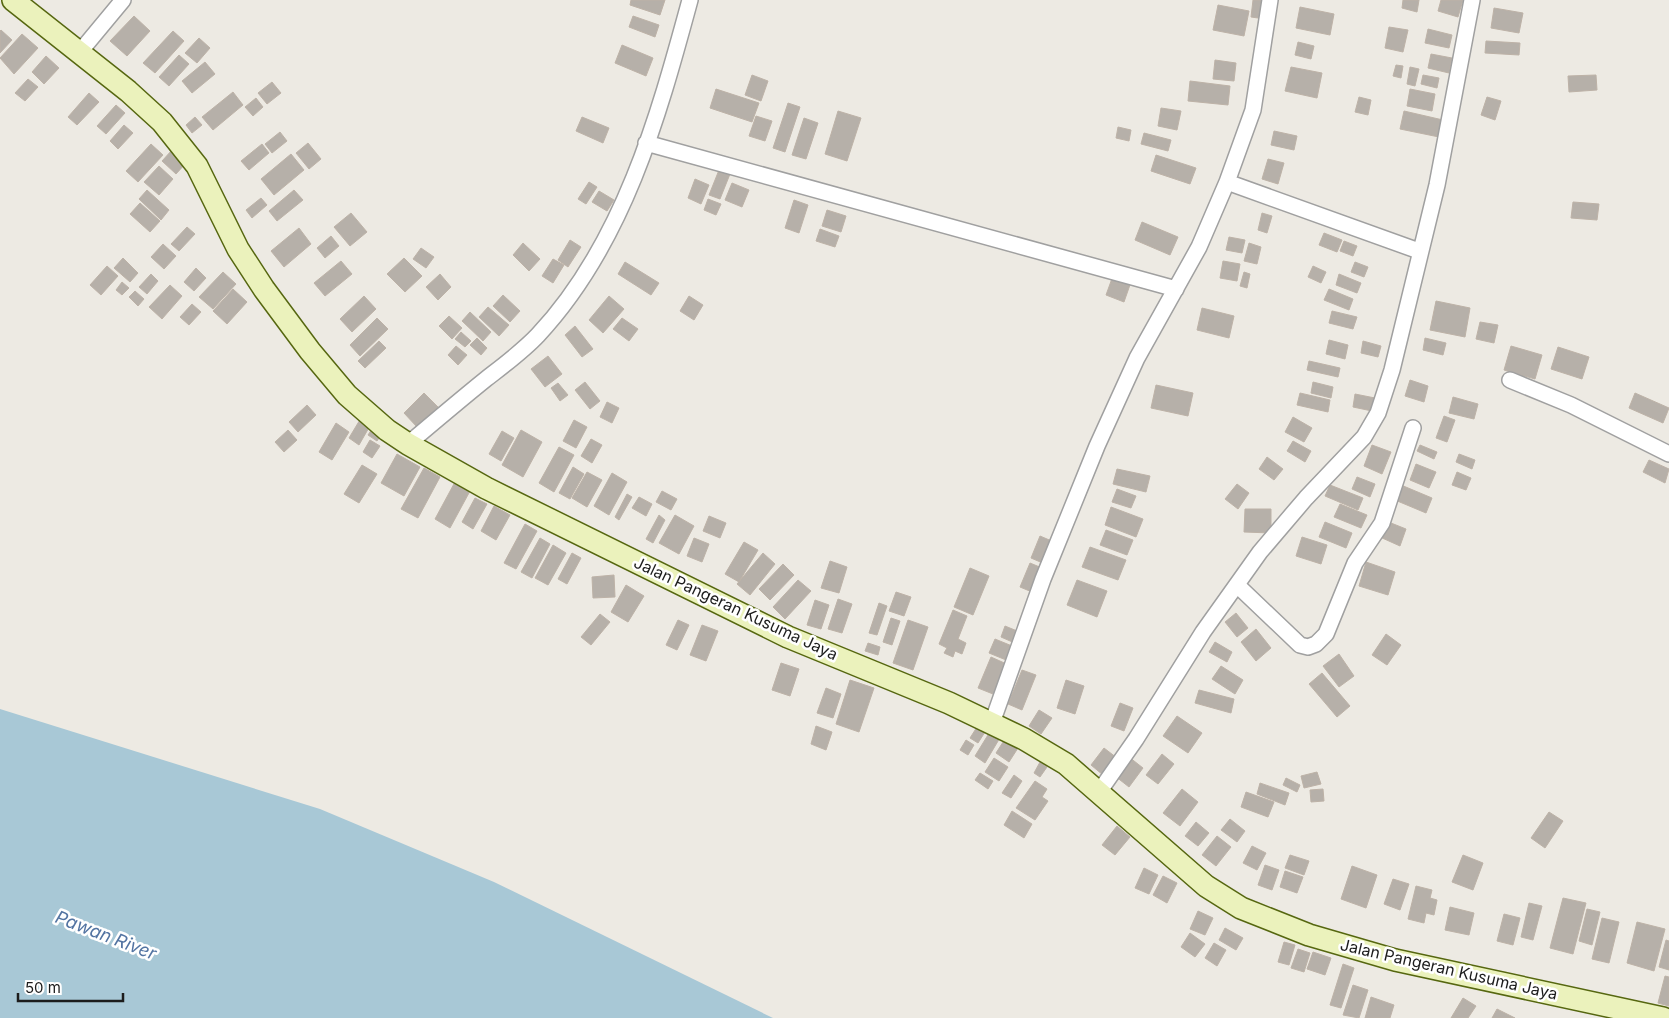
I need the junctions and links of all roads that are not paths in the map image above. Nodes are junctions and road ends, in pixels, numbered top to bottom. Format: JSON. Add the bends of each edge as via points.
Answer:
{"nodes":[{"id":1,"x":13,"y":0,"type":"edge"},
{"id":2,"x":123,"y":0,"type":"edge"},
{"id":3,"x":690,"y":0,"type":"edge"},
{"id":4,"x":1270,"y":0,"type":"edge"},
{"id":5,"x":1472,"y":0,"type":"edge"},
{"id":6,"x":79,"y":54,"type":"junction"},
{"id":7,"x":646,"y":142,"type":"junction"},
{"id":8,"x":1227,"y":182,"type":"junction"},
{"id":9,"x":1419,"y":251,"type":"junction"},
{"id":10,"x":1176,"y":288,"type":"junction"},
{"id":11,"x":1510,"y":380,"type":"dead end"},
{"id":12,"x":1413,"y":428,"type":"dead end"},
{"id":13,"x":408,"y":444,"type":"junction"},
{"id":14,"x":1669,"y":454,"type":"edge"},
{"id":15,"x":1237,"y":585,"type":"junction"},
{"id":16,"x":992,"y":723,"type":"junction"},
{"id":17,"x":1099,"y":792,"type":"junction"},
{"id":18,"x":1663,"y":1018,"type":"edge"}],
"edges":[{"from":1,"to":6,"type":"street","name":"Jalan Pangeran Kusuma Jaya"},
{"from":2,"to":6,"type":"street"},
{"from":3,"to":7,"type":"street"},
{"from":4,"to":8,"type":"street","via":[[1253,110]]},
{"from":5,"to":9,"type":"street","via":[[1437,185]]},
{"from":6,"to":13,"type":"street","name":"Jalan Pangeran Kusuma Jaya","via":[[162,122],[204,178],[249,267],[310,351],[346,395]]},
{"from":7,"to":10,"type":"street"},
{"from":7,"to":13,"type":"street","via":[[615,223],[584,277],[557,314],[512,358]]},
{"from":8,"to":9,"type":"street"},
{"from":8,"to":10,"type":"street","via":[[1199,247]]},
{"from":9,"to":15,"type":"street","via":[[1385,395],[1372,425],[1286,520]]},
{"from":10,"to":16,"type":"street","via":[[1137,358],[1097,446],[1043,579]]},
{"from":11,"to":14,"type":"street","via":[[1571,405]]},
{"from":12,"to":15,"type":"street","via":[[1382,523],[1355,563],[1326,634],[1316,644],[1300,645]]},
{"from":13,"to":16,"type":"street","name":"Jalan Pangeran Kusuma Jaya","via":[[486,488],[771,629]]},
{"from":15,"to":17,"type":"street"},
{"from":16,"to":17,"type":"street","name":"Jalan Pangeran Kusuma Jaya","via":[[1066,764]]},
{"from":17,"to":18,"type":"street","name":"Jalan Pangeran Kusuma Jaya","via":[[1206,886],[1241,908],[1268,919],[1395,960]]}]}
